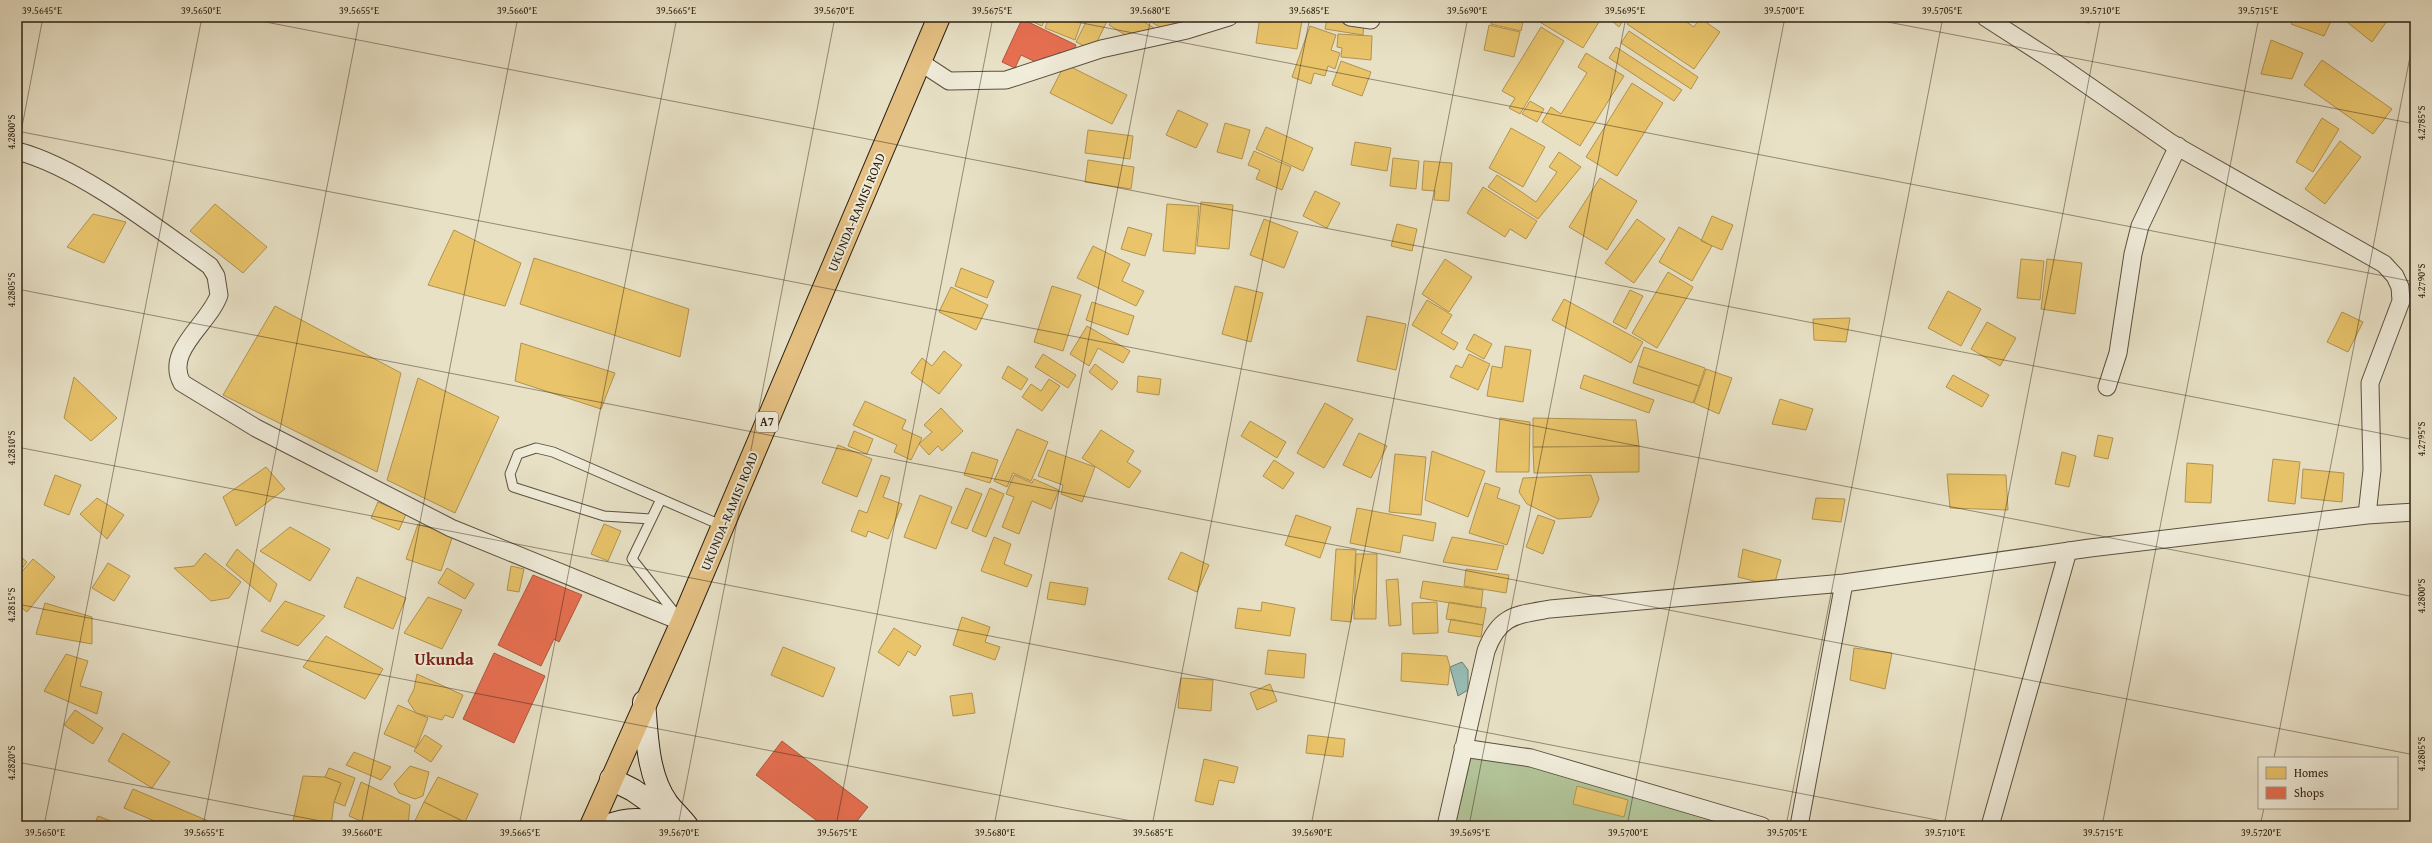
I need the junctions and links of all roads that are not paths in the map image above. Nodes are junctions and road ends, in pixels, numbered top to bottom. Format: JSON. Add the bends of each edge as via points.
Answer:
{"nodes":[{"id":1,"x":939,"y":17,"type":"edge"},
{"id":2,"x":1229,"y":17,"type":"edge"},
{"id":3,"x":1350,"y":17,"type":"edge"},
{"id":4,"x":1986,"y":17,"type":"edge"},
{"id":5,"x":1371,"y":20,"type":"dead end"},
{"id":6,"x":920,"y":62,"type":"junction"},
{"id":7,"x":2178,"y":146,"type":"junction"},
{"id":8,"x":17,"y":151,"type":"edge"},
{"id":9,"x":2107,"y":387,"type":"dead end"},
{"id":10,"x":661,"y":499,"type":"junction"},
{"id":11,"x":2415,"y":512,"type":"edge"},
{"id":12,"x":2367,"y":515,"type":"junction"},
{"id":13,"x":651,"y":519,"type":"junction"},
{"id":14,"x":723,"y":526,"type":"junction"},
{"id":15,"x":2068,"y":551,"type":"junction"},
{"id":16,"x":1844,"y":583,"type":"junction"},
{"id":17,"x":682,"y":622,"type":"junction"},
{"id":18,"x":644,"y":702,"type":"junction"},
{"id":19,"x":1463,"y":748,"type":"junction"},
{"id":20,"x":611,"y":780,"type":"junction"},
{"id":21,"x":591,"y":826,"type":"edge"},
{"id":22,"x":608,"y":826,"type":"edge"},
{"id":23,"x":667,"y":826,"type":"edge"},
{"id":24,"x":684,"y":826,"type":"edge"},
{"id":25,"x":687,"y":826,"type":"edge"},
{"id":26,"x":1446,"y":826,"type":"edge"},
{"id":27,"x":1762,"y":826,"type":"edge"},
{"id":28,"x":1799,"y":826,"type":"edge"},
{"id":29,"x":1990,"y":826,"type":"edge"}],
"edges":[{"from":1,"to":6,"type":"highway","name":"UKUNDA-RAMISI ROAD","number":"A7"},
{"from":2,"to":6,"type":"street","via":[[1187,30],[1101,49],[1006,80],[949,81]]},
{"from":3,"to":5,"type":"street"},
{"from":4,"to":7,"type":"street"},
{"from":6,"to":14,"type":"highway","name":"UKUNDA-RAMISI ROAD","number":"A7"},
{"from":7,"to":9,"type":"street","via":[[2140,226],[2133,254],[2118,353]]},
{"from":7,"to":12,"type":"street","via":[[2384,264],[2395,276],[2400,287],[2401,301],[2370,383],[2372,470]]},
{"from":8,"to":17,"type":"street","via":[[50,161],[114,200],[210,266],[216,276],[219,295],[177,360],[177,374],[182,383],[256,428],[451,528]]},
{"from":10,"to":13,"type":"lane"},
{"from":10,"to":13,"type":"lane","via":[[553,452],[536,448],[518,454],[510,474],[513,487],[604,516]]},
{"from":10,"to":14,"type":"lane"},
{"from":11,"to":12,"type":"street"},
{"from":12,"to":15,"type":"street"},
{"from":13,"to":17,"type":"lane","via":[[632,559]]},
{"from":14,"to":17,"type":"highway","name":"UKUNDA-RAMISI ROAD","number":"A7"},
{"from":15,"to":16,"type":"street"},
{"from":15,"to":29,"type":"street"},
{"from":16,"to":19,"type":"street","via":[[1550,609],[1516,615],[1498,626],[1490,639]]},
{"from":16,"to":28,"type":"street"},
{"from":17,"to":18,"type":"highway","name":"UKUNDA-RAMISI ROAD","number":"A7"},
{"from":18,"to":20,"type":"highway","name":"UKUNDA-RAMISI ROAD","number":"A7"},
{"from":18,"to":25,"type":"main road","via":[[652,768],[658,787],[667,803]]},
{"from":19,"to":26,"type":"street"},
{"from":19,"to":27,"type":"street","via":[[1531,758]]},
{"from":20,"to":21,"type":"highway","name":"UKUNDA-RAMISI ROAD","number":"A7"},
{"from":20,"to":24,"type":"main road","via":[[633,790]]},
{"from":22,"to":23,"type":"main road","via":[[628,819],[648,820]]}]}
